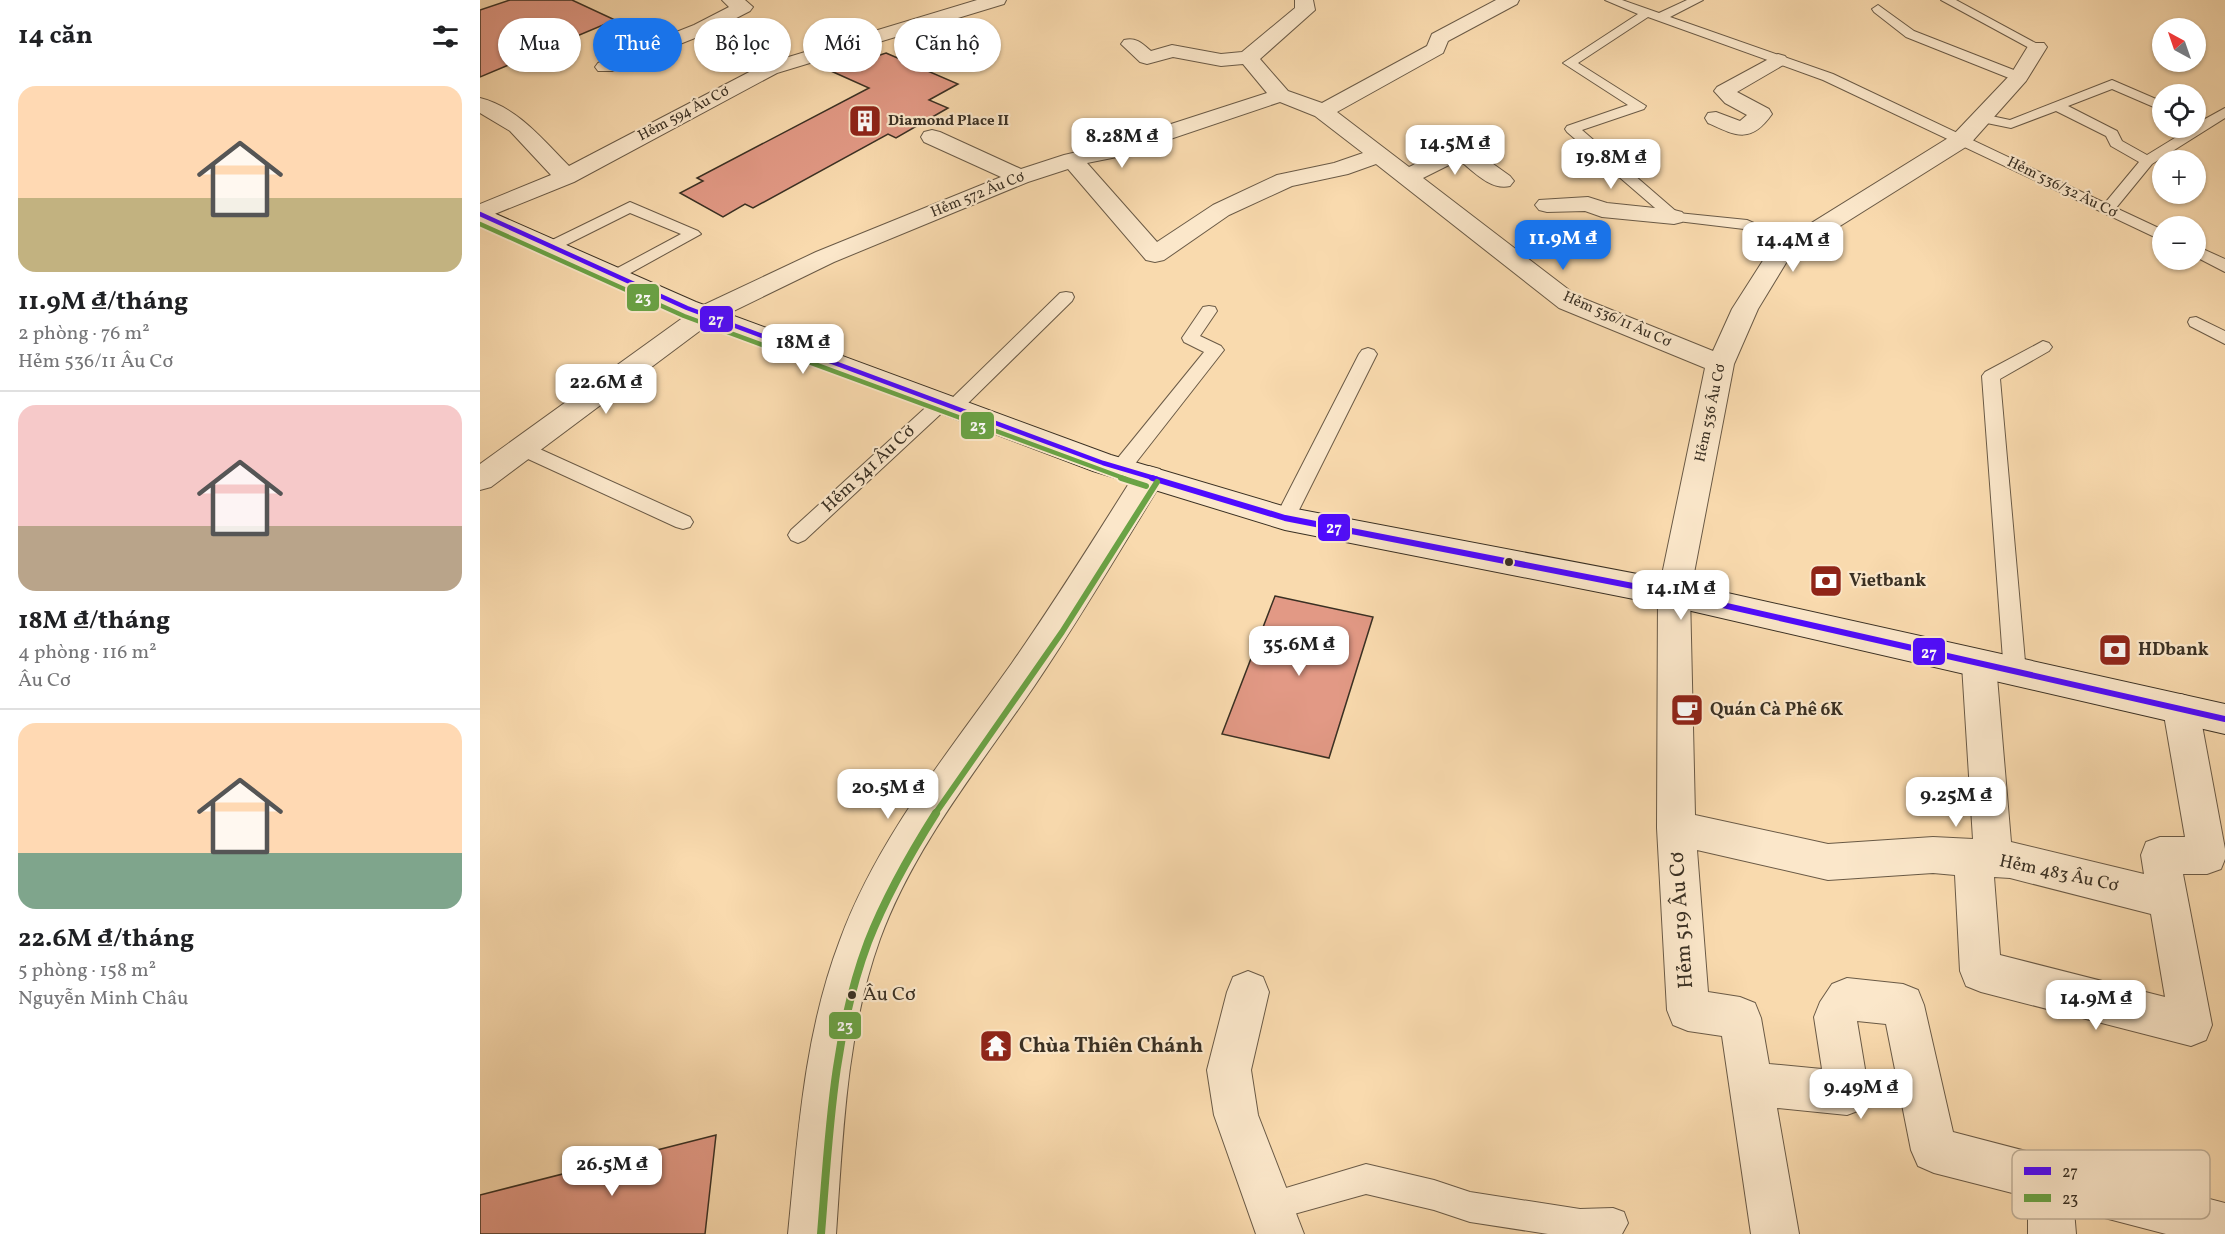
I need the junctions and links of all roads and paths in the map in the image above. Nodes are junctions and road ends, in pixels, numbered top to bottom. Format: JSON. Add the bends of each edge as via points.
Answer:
{"nodes":[{"id":1,"x":731,"y":0,"type":"edge"},
{"id":2,"x":997,"y":0,"type":"edge"},
{"id":3,"x":1510,"y":0,"type":"edge"},
{"id":4,"x":1611,"y":0,"type":"edge"},
{"id":5,"x":1697,"y":0,"type":"edge"},
{"id":6,"x":1307,"y":1,"type":"edge"},
{"id":7,"x":1957,"y":2,"type":"edge"},
{"id":8,"x":1878,"y":9,"type":"dead end"},
{"id":9,"x":1653,"y":15,"type":"junction"},
{"id":10,"x":722,"y":18,"type":"edge"},
{"id":11,"x":1193,"y":34,"type":"dead end"},
{"id":12,"x":1131,"y":44,"type":"dead end"},
{"id":13,"x":2037,"y":47,"type":"joint"},
{"id":14,"x":1208,"y":56,"type":"junction"},
{"id":15,"x":1248,"y":58,"type":"junction"},
{"id":16,"x":1778,"y":60,"type":"junction"},
{"id":17,"x":791,"y":63,"type":"edge"},
{"id":18,"x":764,"y":72,"type":"edge"},
{"id":19,"x":2019,"y":77,"type":"junction"},
{"id":20,"x":1281,"y":95,"type":"junction"},
{"id":21,"x":2152,"y":102,"type":"edge"},
{"id":22,"x":480,"y":104,"type":"edge"},
{"id":23,"x":2057,"y":106,"type":"junction"},
{"id":24,"x":1323,"y":111,"type":"junction"},
{"id":25,"x":2225,"y":112,"type":"edge"},
{"id":26,"x":1716,"y":118,"type":"dead end"},
{"id":27,"x":1982,"y":118,"type":"junction"},
{"id":28,"x":2206,"y":122,"type":"edge"},
{"id":29,"x":2206,"y":125,"type":"edge"},
{"id":30,"x":2225,"y":130,"type":"edge"},
{"id":31,"x":932,"y":137,"type":"dead end"},
{"id":32,"x":2182,"y":138,"type":"edge"},
{"id":33,"x":1960,"y":140,"type":"junction"},
{"id":34,"x":1379,"y":155,"type":"junction"},
{"id":35,"x":1072,"y":160,"type":"junction"},
{"id":36,"x":2147,"y":161,"type":"junction"},
{"id":37,"x":566,"y":177,"type":"junction"},
{"id":38,"x":1020,"y":177,"type":"junction"},
{"id":39,"x":1407,"y":177,"type":"junction"},
{"id":40,"x":1502,"y":181,"type":"dead end"},
{"id":41,"x":1547,"y":205,"type":"dead end"},
{"id":42,"x":2107,"y":210,"type":"junction"},
{"id":43,"x":480,"y":213,"type":"edge"},
{"id":44,"x":1674,"y":217,"type":"junction"},
{"id":45,"x":2152,"y":231,"type":"edge"},
{"id":46,"x":1792,"y":245,"type":"junction"},
{"id":47,"x":552,"y":246,"type":"junction"},
{"id":48,"x":2206,"y":255,"type":"edge"},
{"id":49,"x":2222,"y":261,"type":"edge"},
{"id":50,"x":616,"y":276,"type":"junction"},
{"id":51,"x":1066,"y":297,"type":"dead end"},
{"id":52,"x":1209,"y":311,"type":"dead end"},
{"id":53,"x":704,"y":315,"type":"junction"},
{"id":54,"x":2196,"y":322,"type":"dead end"},
{"id":55,"x":2225,"y":338,"type":"edge"},
{"id":56,"x":2043,"y":347,"type":"dead end"},
{"id":57,"x":1368,"y":354,"type":"dead end"},
{"id":58,"x":1720,"y":364,"type":"junction"},
{"id":59,"x":947,"y":405,"type":"junction"},
{"id":60,"x":522,"y":448,"type":"junction"},
{"id":61,"x":1135,"y":473,"type":"junction"},
{"id":62,"x":480,"y":479,"type":"edge"},
{"id":63,"x":1286,"y":518,"type":"junction"},
{"id":64,"x":683,"y":522,"type":"dead end"},
{"id":65,"x":798,"y":535,"type":"dead end"},
{"id":66,"x":1674,"y":594,"type":"junction"},
{"id":67,"x":1979,"y":665,"type":"junction"},
{"id":68,"x":2015,"y":674,"type":"junction"},
{"id":69,"x":2181,"y":709,"type":"junction"},
{"id":70,"x":2225,"y":719,"type":"edge"},
{"id":71,"x":1676,"y":828,"type":"junction"},
{"id":72,"x":1983,"y":858,"type":"junction"},
{"id":73,"x":2168,"y":899,"type":"junction"},
{"id":74,"x":1248,"y":992,"type":"dead end"},
{"id":75,"x":1752,"y":1084,"type":"junction"},
{"id":76,"x":2012,"y":1170,"type":"edge"},
{"id":77,"x":2051,"y":1219,"type":"edge"},
{"id":78,"x":1275,"y":1220,"type":"edge"},
{"id":79,"x":2167,"y":1222,"type":"edge"},
{"id":80,"x":1613,"y":1223,"type":"dead end"},
{"id":81,"x":2225,"y":1226,"type":"edge"},
{"id":82,"x":812,"y":1234,"type":"edge"},
{"id":83,"x":1775,"y":1234,"type":"edge"},
{"id":84,"x":2052,"y":1234,"type":"edge"}],
"edges":[{"from":1,"to":10,"type":"street","via":[[743,7]]},
{"from":2,"to":17,"type":"street","name":"Hẻm 594 Âu Cơ"},
{"from":3,"to":24,"type":"street","via":[[1439,38],[1436,49]]},
{"from":4,"to":9,"type":"lane","name":"Hẻm 536/32 Âu Cơ"},
{"from":5,"to":9,"type":"lane"},
{"from":6,"to":15,"type":"street","via":[[1305,10]]},
{"from":7,"to":13,"type":"lane"},
{"from":8,"to":19,"type":"lane","via":[[1910,34]]},
{"from":9,"to":16,"type":"lane","name":"Hẻm 536/32 Âu Cơ"},
{"from":9,"to":44,"type":"lane","via":[[1569,63],[1639,105],[1572,129]]},
{"from":11,"to":14,"type":"street","via":[[1207,46]]},
{"from":12,"to":14,"type":"street","via":[[1147,58],[1172,51]]},
{"from":13,"to":19,"type":"street","name":"Hẻm 536 Âu Cơ"},
{"from":14,"to":15,"type":"street","via":[[1221,60]]},
{"from":15,"to":20,"type":"street"},
{"from":16,"to":26,"type":"street","via":[[1724,91],[1761,114],[1742,130]]},
{"from":16,"to":33,"type":"lane","name":"Hẻm 536/32 Âu Cơ","via":[[1828,77]]},
{"from":18,"to":37,"type":"street","name":"Hẻm 594 Âu Cơ"},
{"from":19,"to":27,"type":"street","name":"Hẻm 536 Âu Cơ"},
{"from":20,"to":24,"type":"street"},
{"from":20,"to":35,"type":"street","name":"Hẻm 572 Âu Cơ","via":[[1109,152]]},
{"from":21,"to":23,"type":"lane","via":[[2112,84]]},
{"from":22,"to":37,"type":"street","via":[[518,126]]},
{"from":23,"to":27,"type":"lane","via":[[2011,124]]},
{"from":23,"to":36,"type":"lane","via":[[2112,134],[2116,143]]},
{"from":24,"to":34,"type":"street","name":"Hẻm 536/11 Âu Cơ"},
{"from":25,"to":28,"type":"lane"},
{"from":27,"to":33,"type":"street","name":"Hẻm 536 Âu Cơ"},
{"from":29,"to":30,"type":"lane"},
{"from":31,"to":38,"type":"street"},
{"from":32,"to":36,"type":"lane"},
{"from":33,"to":42,"type":"lane","name":"Hẻm 536/32 Âu Cơ"},
{"from":33,"to":46,"type":"street","name":"Hẻm 536 Âu Cơ"},
{"from":34,"to":35,"type":"street","via":[[1340,169],[1285,180],[1221,210],[1155,255]]},
{"from":34,"to":39,"type":"street","name":"Hẻm 536/11 Âu Cơ"},
{"from":35,"to":38,"type":"street","name":"Hẻm 572 Âu Cơ"},
{"from":36,"to":42,"type":"lane"},
{"from":37,"to":43,"type":"street","name":"Hẻm 594 Âu Cơ"},
{"from":38,"to":53,"type":"street","name":"Hẻm 572 Âu Cơ","via":[[825,257]]},
{"from":39,"to":40,"type":"street","via":[[1460,151]]},
{"from":39,"to":58,"type":"street","name":"Hẻm 536/11 Âu Cơ","via":[[1568,302]]},
{"from":41,"to":44,"type":"street","via":[[1588,204],[1602,210]]},
{"from":42,"to":45,"type":"lane","name":"Hẻm 536/32 Âu Cơ"},
{"from":43,"to":47,"type":"street"},
{"from":44,"to":46,"type":"lane","via":[[1748,225]]},
{"from":46,"to":58,"type":"street","name":"Hẻm 536 Âu Cơ","via":[[1780,253],[1745,309]]},
{"from":47,"to":50,"type":"street"},
{"from":47,"to":50,"type":"lane","via":[[630,207],[693,234]]},
{"from":48,"to":49,"type":"lane"},
{"from":50,"to":53,"type":"street"},
{"from":51,"to":59,"type":"lane","name":"Hẻm 541 Âu Cơ"},
{"from":52,"to":61,"type":"lane","via":[[1190,338],[1215,350]]},
{"from":53,"to":59,"type":"street"},
{"from":53,"to":60,"type":"street","name":"Hẻm 572 Âu Cơ"},
{"from":54,"to":55,"type":"lane"},
{"from":56,"to":68,"type":"lane","via":[[1991,376]]},
{"from":57,"to":63,"type":"lane"},
{"from":58,"to":66,"type":"street","name":"Hẻm 536 Âu Cơ"},
{"from":59,"to":61,"type":"street"},
{"from":59,"to":65,"type":"lane","name":"Hẻm 541 Âu Cơ"},
{"from":60,"to":62,"type":"street","name":"Hẻm 572 Âu Cơ"},
{"from":60,"to":64,"type":"lane"},
{"from":61,"to":63,"type":"street"},
{"from":61,"to":82,"type":"street","via":[[1062,616],[913,834],[881,889],[844,990],[833,1043]]},
{"from":63,"to":66,"type":"street"},
{"from":66,"to":67,"type":"street"},
{"from":66,"to":71,"type":"street","name":"Hẻm 519 Âu Cơ"},
{"from":67,"to":68,"type":"street"},
{"from":67,"to":72,"type":"street"},
{"from":68,"to":69,"type":"street"},
{"from":69,"to":70,"type":"street"},
{"from":69,"to":73,"type":"street","via":[[2207,856],[2160,855]]},
{"from":71,"to":72,"type":"street","name":"Hẻm 483 Âu Cơ","via":[[1828,862],[1934,855]]},
{"from":71,"to":75,"type":"street","name":"Hẻm 519 Âu Cơ","via":[[1688,1010],[1740,1018]]},
{"from":72,"to":73,"type":"street","name":"Hẻm 483 Âu Cơ","via":[[2010,860]]},
{"from":72,"to":73,"type":"street","via":[[1981,971],[2191,1025]]},
{"from":74,"to":78,"type":"street","via":[[1229,1070],[1236,1115]]},
{"from":75,"to":76,"type":"street","via":[[1847,1093],[1834,1017],[1846,999],[1904,1005],[1934,1150]]},
{"from":75,"to":83,"type":"street","name":"Hẻm 519 Âu Cơ"},
{"from":77,"to":84,"type":"street"},
{"from":78,"to":80,"type":"lane","via":[[1366,1179],[1470,1207],[1580,1224]]},
{"from":79,"to":81,"type":"street"}]}
